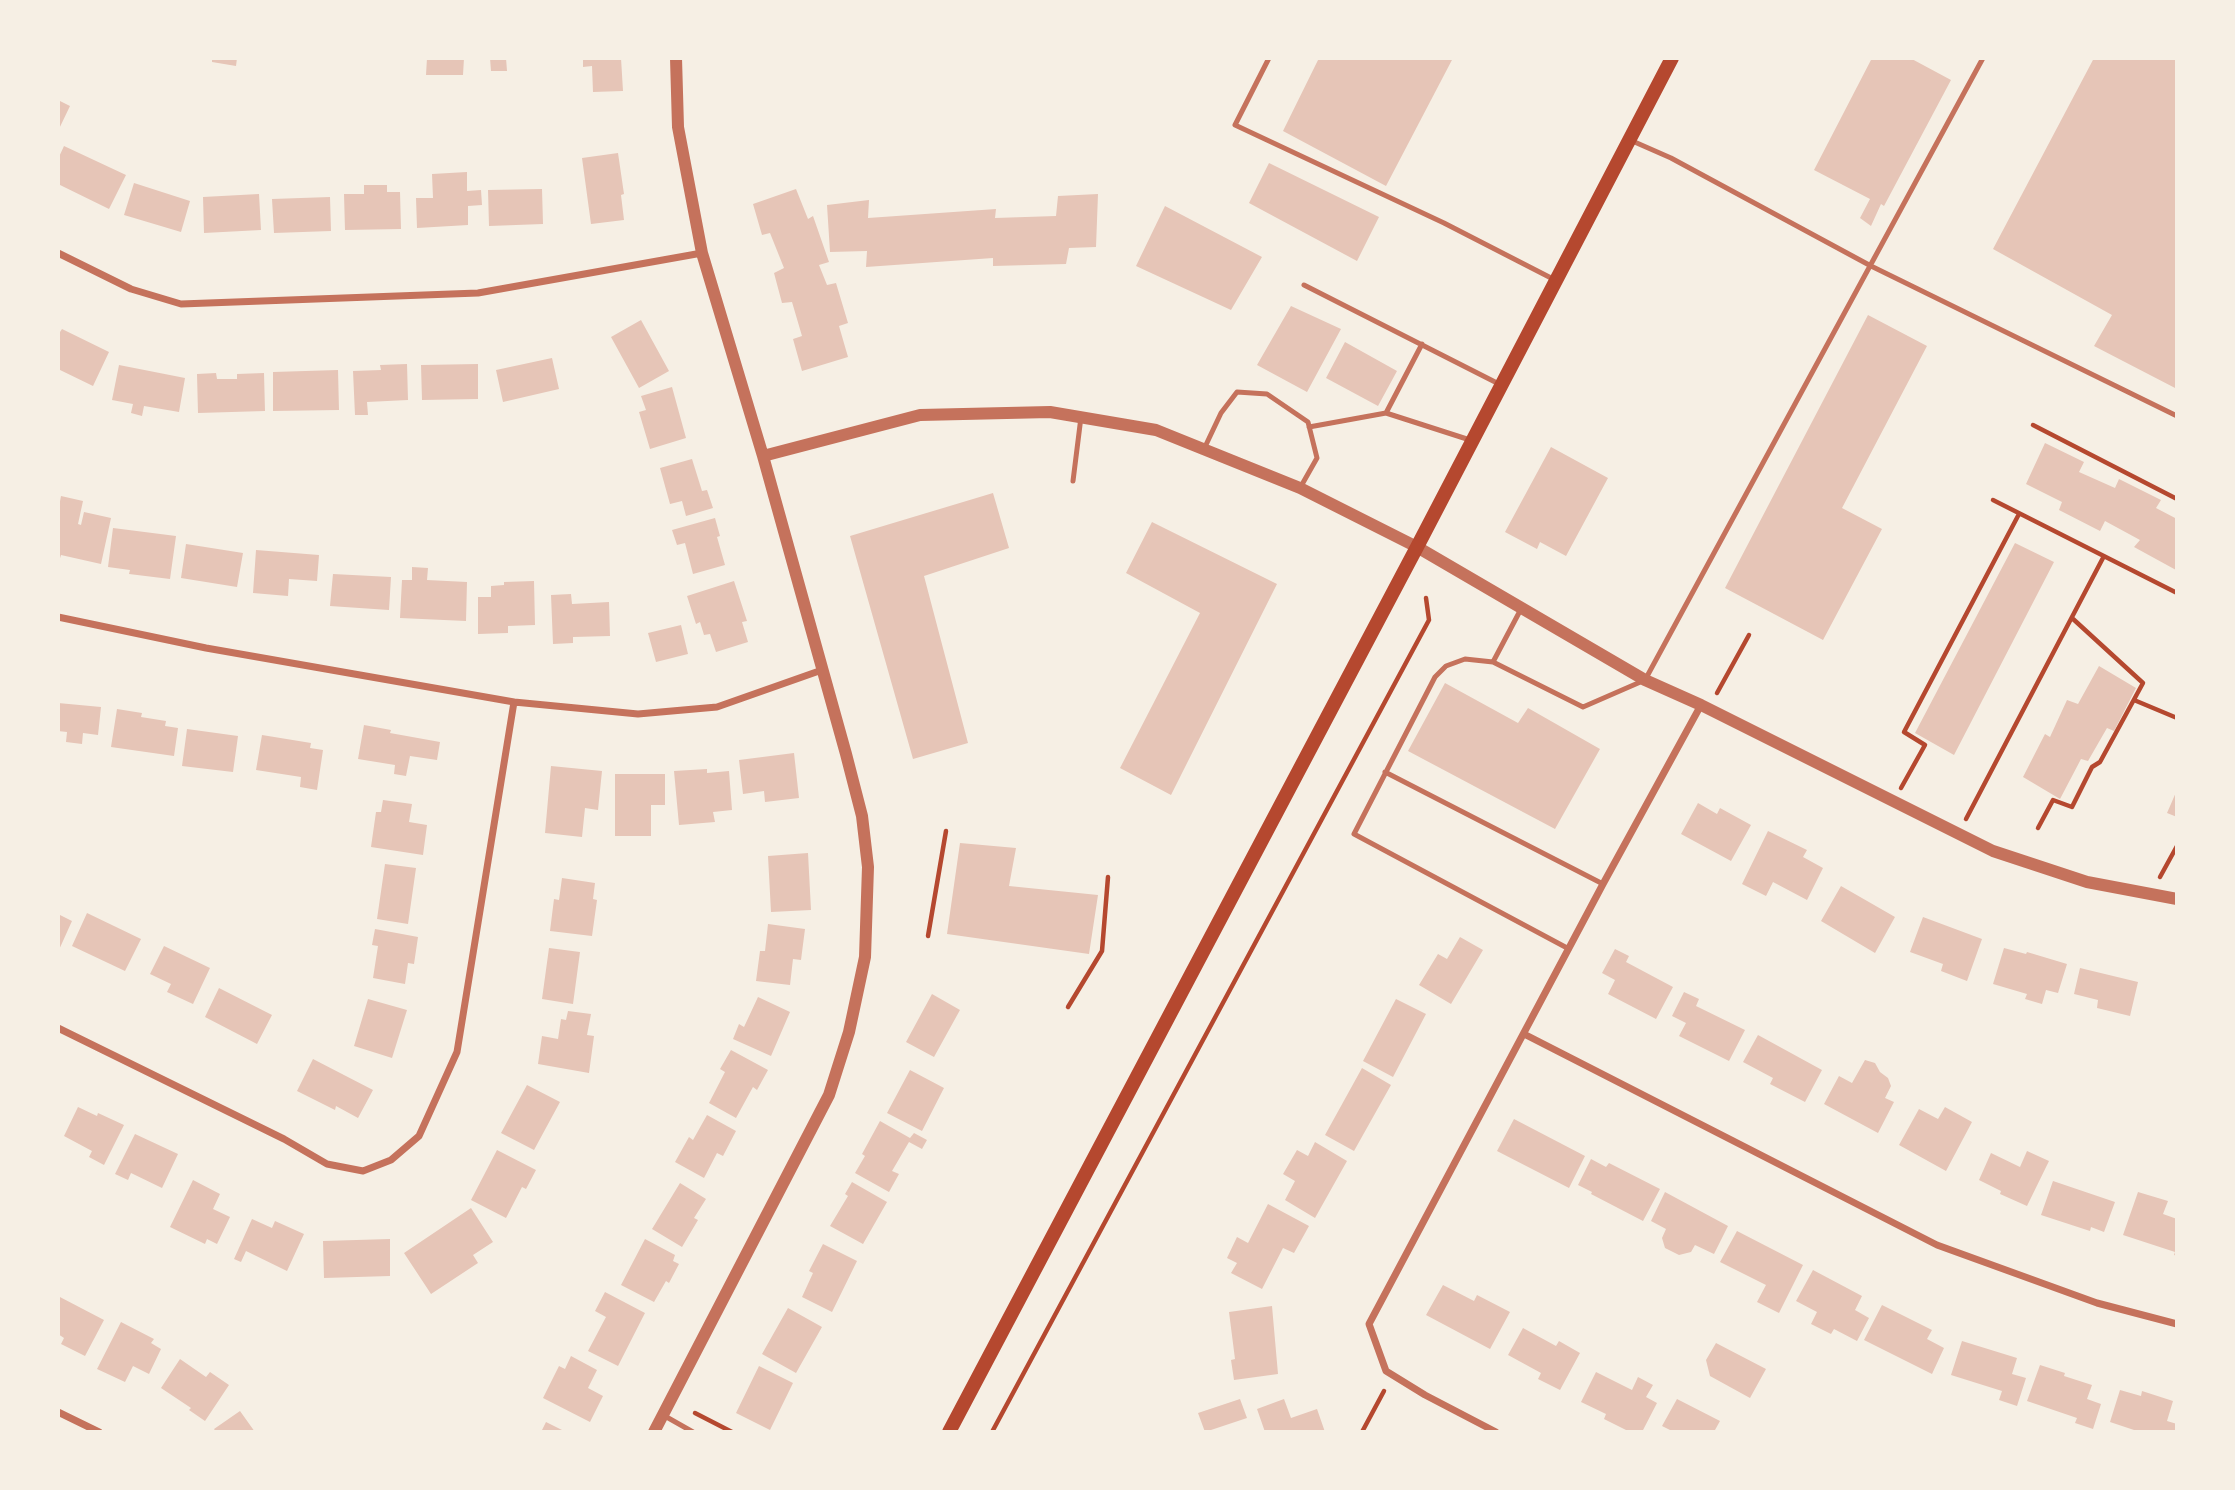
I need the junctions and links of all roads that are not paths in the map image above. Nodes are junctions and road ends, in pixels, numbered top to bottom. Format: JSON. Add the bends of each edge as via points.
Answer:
{"nodes":[{"id":1,"x":676,"y":58,"type":"edge"},
{"id":2,"x":1269,"y":58,"type":"edge"},
{"id":3,"x":1672,"y":58,"type":"edge"},
{"id":4,"x":1983,"y":58,"type":"edge"},
{"id":5,"x":1629,"y":140,"type":"junction"},
{"id":6,"x":58,"y":253,"type":"edge"},
{"id":7,"x":702,"y":253,"type":"junction"},
{"id":8,"x":1871,"y":266,"type":"junction"},
{"id":9,"x":1556,"y":280,"type":"junction"},
{"id":10,"x":1304,"y":285,"type":"dead end"},
{"id":11,"x":1422,"y":344,"type":"junction"},
{"id":12,"x":1501,"y":385,"type":"junction"},
{"id":13,"x":1386,"y":413,"type":"junction"},
{"id":14,"x":2177,"y":416,"type":"edge"},
{"id":15,"x":1081,"y":417,"type":"junction"},
{"id":16,"x":1309,"y":427,"type":"junction"},
{"id":17,"x":1472,"y":441,"type":"junction"},
{"id":18,"x":1204,"y":449,"type":"junction"},
{"id":19,"x":764,"y":456,"type":"junction"},
{"id":20,"x":1073,"y":481,"type":"dead end"},
{"id":21,"x":1300,"y":488,"type":"junction"},
{"id":22,"x":1417,"y":547,"type":"junction"},
{"id":23,"x":1521,"y":608,"type":"junction"},
{"id":24,"x":58,"y":617,"type":"edge"},
{"id":25,"x":1493,"y":663,"type":"junction"},
{"id":26,"x":822,"y":670,"type":"junction"},
{"id":27,"x":1645,"y":680,"type":"junction"},
{"id":28,"x":514,"y":702,"type":"junction"},
{"id":29,"x":1704,"y":707,"type":"junction"},
{"id":30,"x":1385,"y":772,"type":"junction"},
{"id":31,"x":1603,"y":884,"type":"junction"},
{"id":32,"x":2177,"y":899,"type":"edge"},
{"id":33,"x":1569,"y":949,"type":"junction"},
{"id":34,"x":58,"y":1028,"type":"edge"},
{"id":35,"x":1524,"y":1034,"type":"junction"},
{"id":36,"x":2177,"y":1324,"type":"edge"},
{"id":37,"x":58,"y":1412,"type":"edge"},
{"id":38,"x":663,"y":1415,"type":"junction"},
{"id":39,"x":99,"y":1432,"type":"edge"},
{"id":40,"x":654,"y":1432,"type":"edge"},
{"id":41,"x":693,"y":1432,"type":"edge"},
{"id":42,"x":949,"y":1432,"type":"edge"},
{"id":43,"x":1496,"y":1432,"type":"edge"}],
"edges":[{"from":1,"to":7,"type":"street","via":[[678,127]]},
{"from":2,"to":9,"type":"lane","via":[[1235,125]]},
{"from":3,"to":5,"type":"main road"},
{"from":4,"to":8,"type":"lane"},
{"from":5,"to":8,"type":"lane"},
{"from":5,"to":9,"type":"main road"},
{"from":6,"to":7,"type":"street","via":[[131,289],[181,304],[478,293]]},
{"from":7,"to":19,"type":"street"},
{"from":8,"to":14,"type":"lane"},
{"from":8,"to":27,"type":"lane"},
{"from":9,"to":12,"type":"main road"},
{"from":10,"to":11,"type":"lane"},
{"from":11,"to":12,"type":"lane"},
{"from":11,"to":13,"type":"lane"},
{"from":12,"to":17,"type":"main road"},
{"from":13,"to":16,"type":"lane"},
{"from":13,"to":17,"type":"lane"},
{"from":15,"to":18,"type":"street","via":[[1156,430]]},
{"from":15,"to":19,"type":"street","via":[[1049,412],[920,415]]},
{"from":15,"to":20,"type":"lane"},
{"from":16,"to":18,"type":"lane","via":[[1267,394],[1237,392],[1221,412]]},
{"from":16,"to":21,"type":"lane","via":[[1317,457]]},
{"from":17,"to":22,"type":"main road"},
{"from":18,"to":21,"type":"street"},
{"from":19,"to":26,"type":"street"},
{"from":21,"to":22,"type":"street"},
{"from":22,"to":23,"type":"street"},
{"from":22,"to":42,"type":"main road"},
{"from":23,"to":25,"type":"lane"},
{"from":23,"to":27,"type":"street"},
{"from":24,"to":28,"type":"street"},
{"from":25,"to":27,"type":"lane","via":[[1583,707]]},
{"from":25,"to":30,"type":"lane","via":[[1465,659],[1446,666],[1435,677]]},
{"from":26,"to":28,"type":"street","via":[[717,707],[638,714]]},
{"from":26,"to":38,"type":"street","via":[[862,816],[869,867],[865,957],[849,1032],[829,1094]]},
{"from":27,"to":29,"type":"street"},
{"from":28,"to":34,"type":"street","via":[[457,1052],[419,1136],[391,1160],[363,1171],[327,1164]]},
{"from":29,"to":31,"type":"street"},
{"from":29,"to":32,"type":"street","via":[[1993,851],[2087,882]]},
{"from":30,"to":31,"type":"lane"},
{"from":30,"to":33,"type":"lane","via":[[1354,834]]},
{"from":31,"to":33,"type":"street"},
{"from":33,"to":35,"type":"street"},
{"from":35,"to":36,"type":"street","via":[[1937,1245],[2097,1303]]},
{"from":35,"to":43,"type":"street","via":[[1369,1324],[1386,1371]]},
{"from":37,"to":39,"type":"street"},
{"from":38,"to":40,"type":"street"},
{"from":38,"to":41,"type":"lane"}]}
